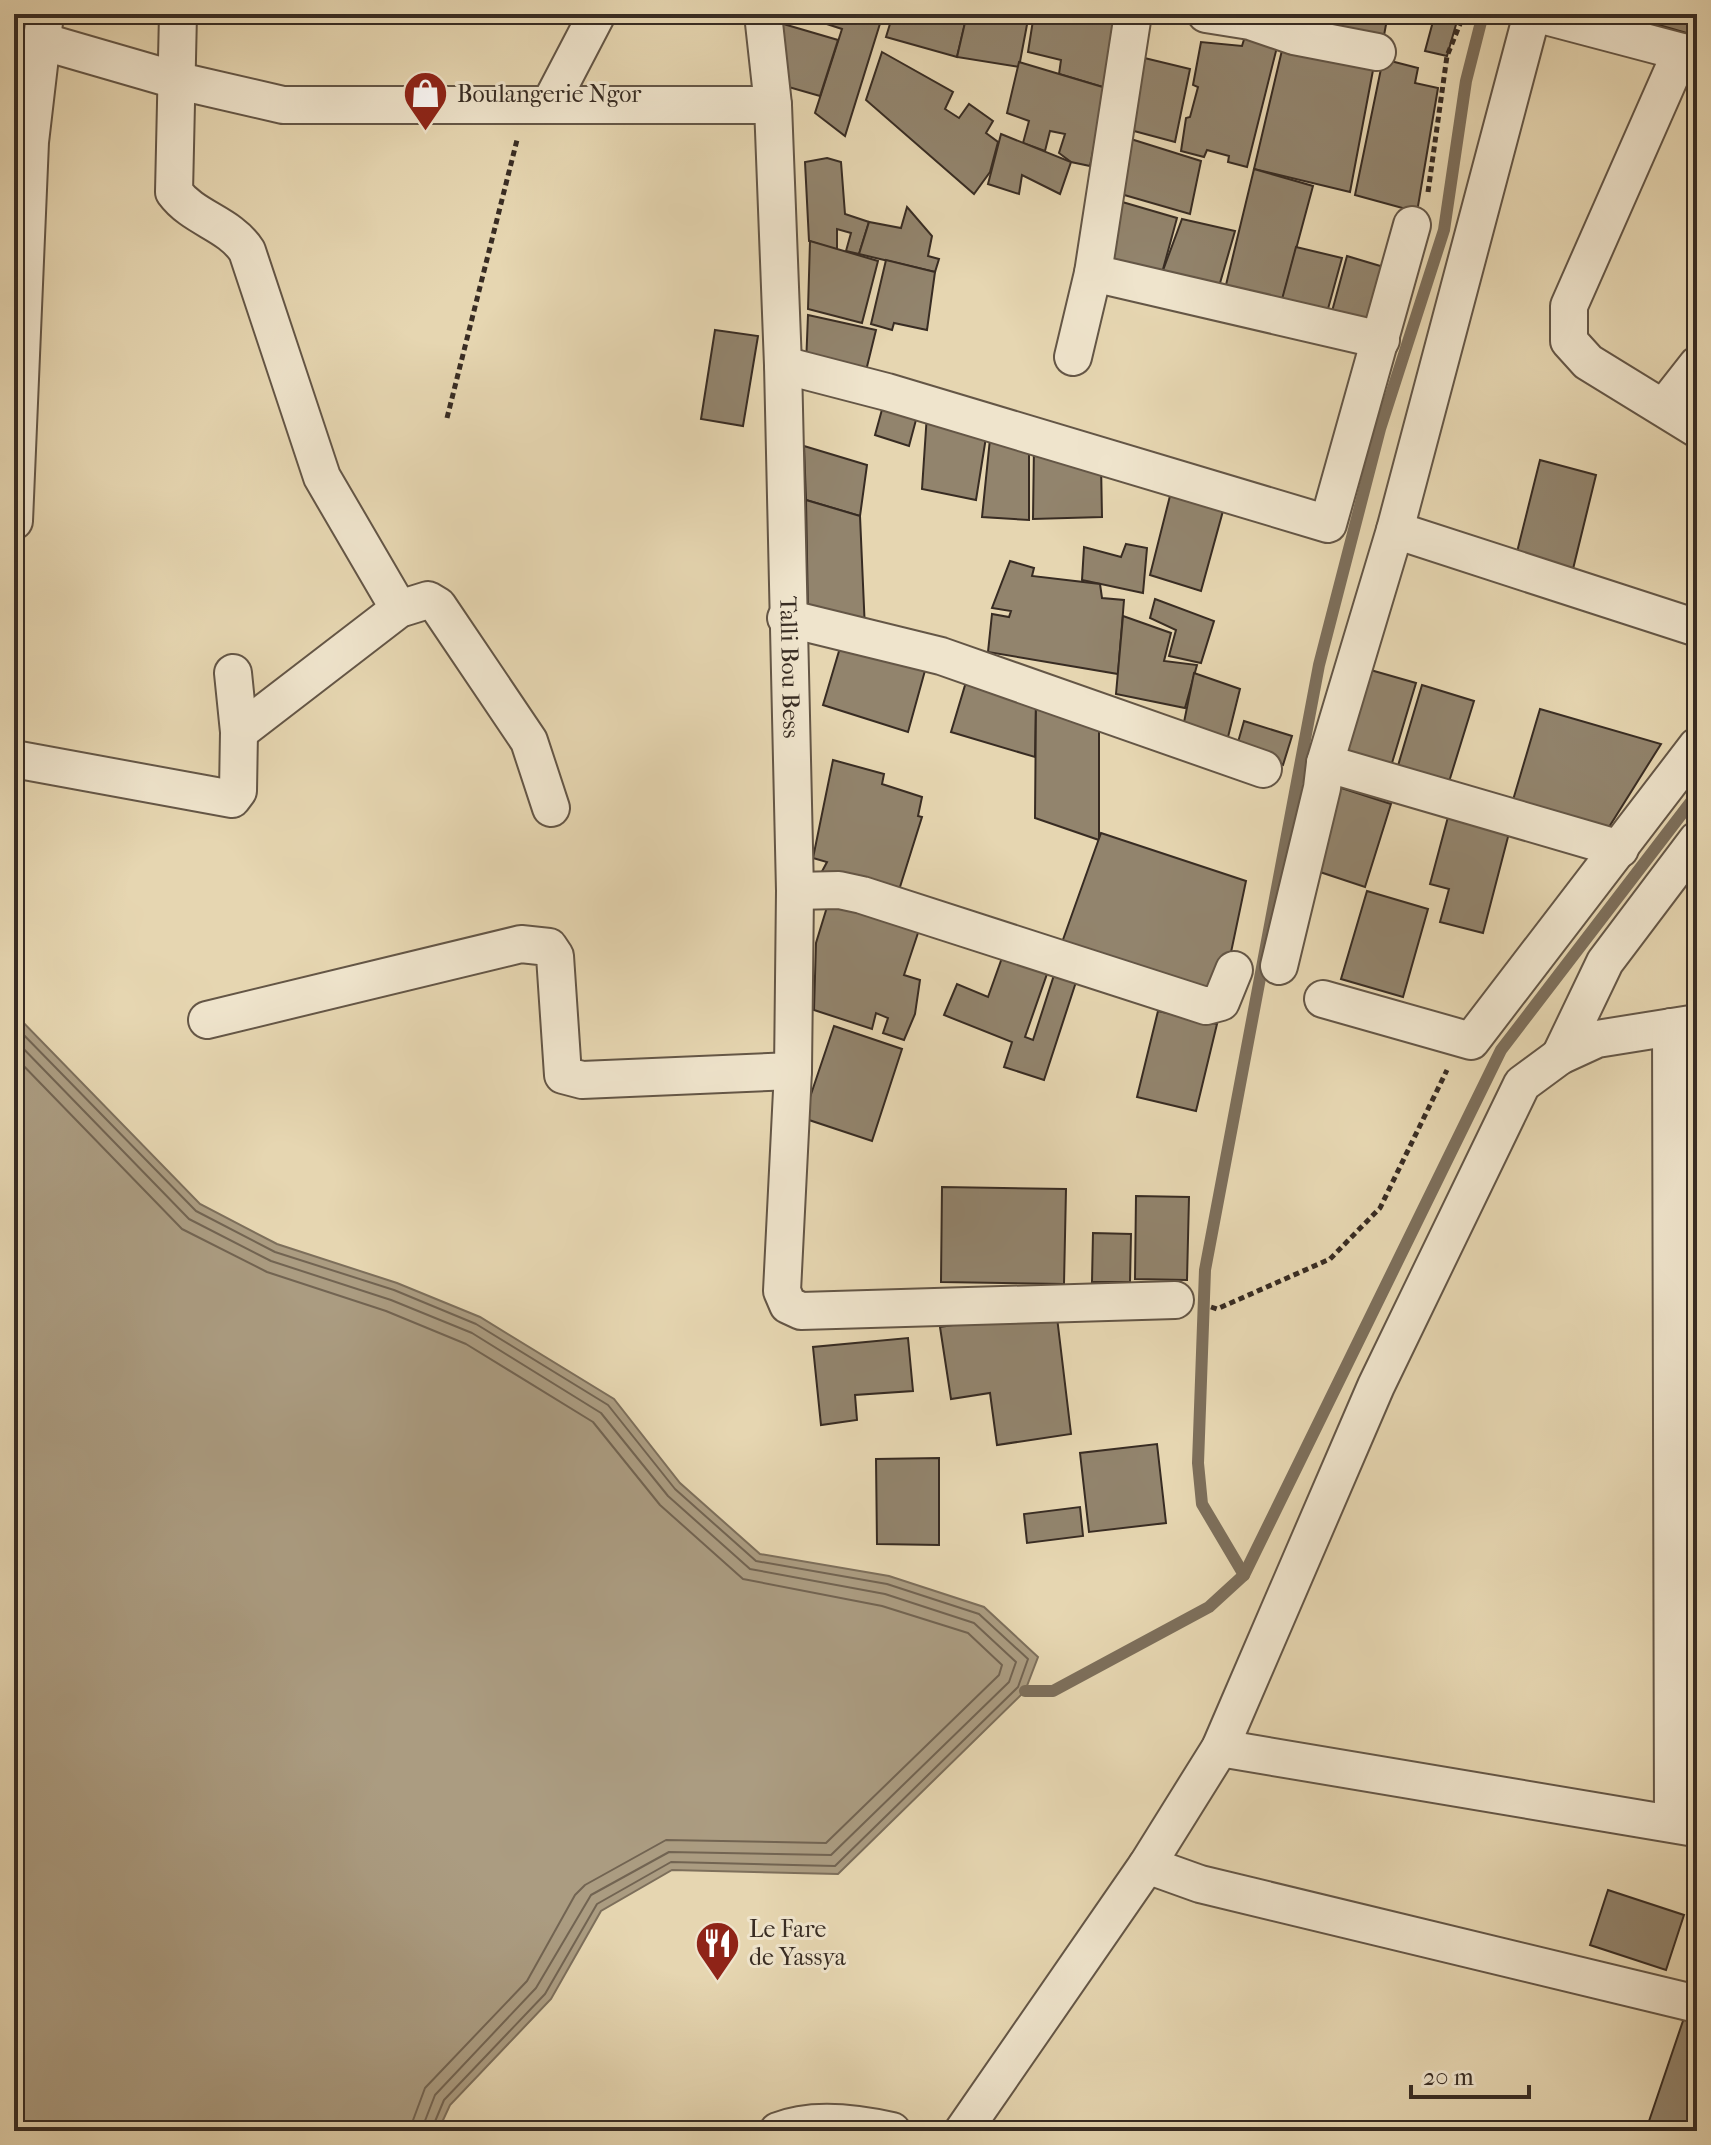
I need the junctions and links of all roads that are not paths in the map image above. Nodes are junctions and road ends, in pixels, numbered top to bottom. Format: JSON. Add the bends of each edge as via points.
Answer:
{"nodes":[{"id":1,"x":178,"y":14,"type":"edge"},
{"id":2,"x":597,"y":14,"type":"edge"},
{"id":3,"x":763,"y":14,"type":"edge"},
{"id":4,"x":1133,"y":14,"type":"edge"},
{"id":5,"x":1206,"y":14,"type":"edge"},
{"id":6,"x":1535,"y":14,"type":"edge"},
{"id":7,"x":43,"y":28,"type":"edge"},
{"id":8,"x":1377,"y":52,"type":"dead end"},
{"id":9,"x":1689,"y":54,"type":"edge"},
{"id":10,"x":179,"y":81,"type":"junction"},
{"id":11,"x":538,"y":104,"type":"junction"},
{"id":12,"x":773,"y":105,"type":"junction"},
{"id":13,"x":22,"y":139,"type":"edge"},
{"id":14,"x":1412,"y":225,"type":"road end"},
{"id":15,"x":1093,"y":273,"type":"junction"},
{"id":16,"x":1381,"y":340,"type":"junction"},
{"id":17,"x":1073,"y":357,"type":"dead end"},
{"id":18,"x":783,"y":365,"type":"junction"},
{"id":19,"x":1697,"y":365,"type":"edge"},
{"id":20,"x":1664,"y":407,"type":"junction"},
{"id":21,"x":1697,"y":429,"type":"edge"},
{"id":22,"x":14,"y":521,"type":"edge"},
{"id":23,"x":1395,"y":530,"type":"junction"},
{"id":24,"x":399,"y":609,"type":"junction"},
{"id":25,"x":786,"y":618,"type":"junction"},
{"id":26,"x":1697,"y":628,"type":"edge"},
{"id":27,"x":233,"y":673,"type":"dead end"},
{"id":28,"x":239,"y":732,"type":"junction"},
{"id":29,"x":1697,"y":746,"type":"edge"},
{"id":30,"x":14,"y":759,"type":"edge"},
{"id":31,"x":1325,"y":763,"type":"junction"},
{"id":32,"x":1263,"y":769,"type":"dead end"},
{"id":33,"x":551,"y":808,"type":"dead end"},
{"id":34,"x":1697,"y":840,"type":"edge"},
{"id":35,"x":1620,"y":849,"type":"junction"},
{"id":36,"x":795,"y":891,"type":"junction"},
{"id":37,"x":1279,"y":966,"type":"dead end"},
{"id":38,"x":1234,"y":970,"type":"dead end"},
{"id":39,"x":1323,"y":999,"type":"dead end"},
{"id":40,"x":207,"y":1020,"type":"dead end"},
{"id":41,"x":1684,"y":1025,"type":"edge"},
{"id":42,"x":1560,"y":1056,"type":"junction"},
{"id":43,"x":793,"y":1071,"type":"junction"},
{"id":44,"x":1175,"y":1300,"type":"dead end"},
{"id":45,"x":1220,"y":1748,"type":"junction"},
{"id":46,"x":1685,"y":1826,"type":"edge"},
{"id":47,"x":1147,"y":1865,"type":"junction"},
{"id":48,"x":1697,"y":2004,"type":"edge"},
{"id":49,"x":778,"y":2131,"type":"edge"},
{"id":50,"x":892,"y":2131,"type":"edge"},
{"id":51,"x":963,"y":2131,"type":"edge"}],
"edges":[{"from":1,"to":10,"type":"street"},
{"from":2,"to":11,"type":"street"},
{"from":3,"to":12,"type":"street","name":"Talli Bou Bess"},
{"from":4,"to":15,"type":"street"},
{"from":5,"to":8,"type":"street"},
{"from":6,"to":9,"type":"street"},
{"from":6,"to":23,"type":"street"},
{"from":7,"to":10,"type":"street"},
{"from":7,"to":13,"type":"street"},
{"from":9,"to":20,"type":"street","via":[[1569,306],[1569,341],[1588,362]]},
{"from":10,"to":11,"type":"street","via":[[283,105]]},
{"from":10,"to":24,"type":"street","via":[[174,192],[186,209],[237,236],[247,251],[322,477]]},
{"from":11,"to":12,"type":"street"},
{"from":12,"to":18,"type":"street","name":"Talli Bou Bess"},
{"from":13,"to":22,"type":"street"},
{"from":14,"to":16,"type":"street"},
{"from":15,"to":16,"type":"street"},
{"from":15,"to":17,"type":"street"},
{"from":16,"to":18,"type":"street","via":[[1328,524]]},
{"from":18,"to":25,"type":"street","name":"Talli Bou Bess"},
{"from":19,"to":20,"type":"street"},
{"from":20,"to":21,"type":"street"},
{"from":23,"to":26,"type":"street"},
{"from":23,"to":31,"type":"street"},
{"from":24,"to":28,"type":"street"},
{"from":24,"to":33,"type":"street","via":[[420,600],[438,606],[529,741]]},
{"from":25,"to":32,"type":"street","via":[[941,656]]},
{"from":25,"to":36,"type":"street","name":"Talli Bou Bess"},
{"from":27,"to":28,"type":"street"},
{"from":28,"to":30,"type":"street","via":[[238,791],[232,799]]},
{"from":29,"to":35,"type":"street"},
{"from":31,"to":35,"type":"street"},
{"from":31,"to":37,"type":"street"},
{"from":34,"to":42,"type":"street","via":[[1605,962]]},
{"from":35,"to":39,"type":"street","via":[[1471,1041]]},
{"from":36,"to":38,"type":"street","via":[[862,895],[1206,1006],[1221,1002]]},
{"from":36,"to":43,"type":"street","name":"Talli Bou Bess"},
{"from":40,"to":43,"type":"street","via":[[521,944],[538,945],[549,947],[555,956],[563,1075],[582,1080]]},
{"from":41,"to":42,"type":"street","via":[[1597,1039]]},
{"from":41,"to":46,"type":"street"},
{"from":42,"to":45,"type":"street","via":[[1522,1084],[1376,1386]]},
{"from":43,"to":44,"type":"street","name":"Talli Bou Bess","via":[[782,1291],[788,1305],[801,1311]]},
{"from":45,"to":46,"type":"street"},
{"from":45,"to":47,"type":"street"},
{"from":47,"to":48,"type":"street","via":[[1200,1884]]},
{"from":47,"to":51,"type":"street"},
{"from":49,"to":50,"type":"street","via":[[858,2123]]}]}
